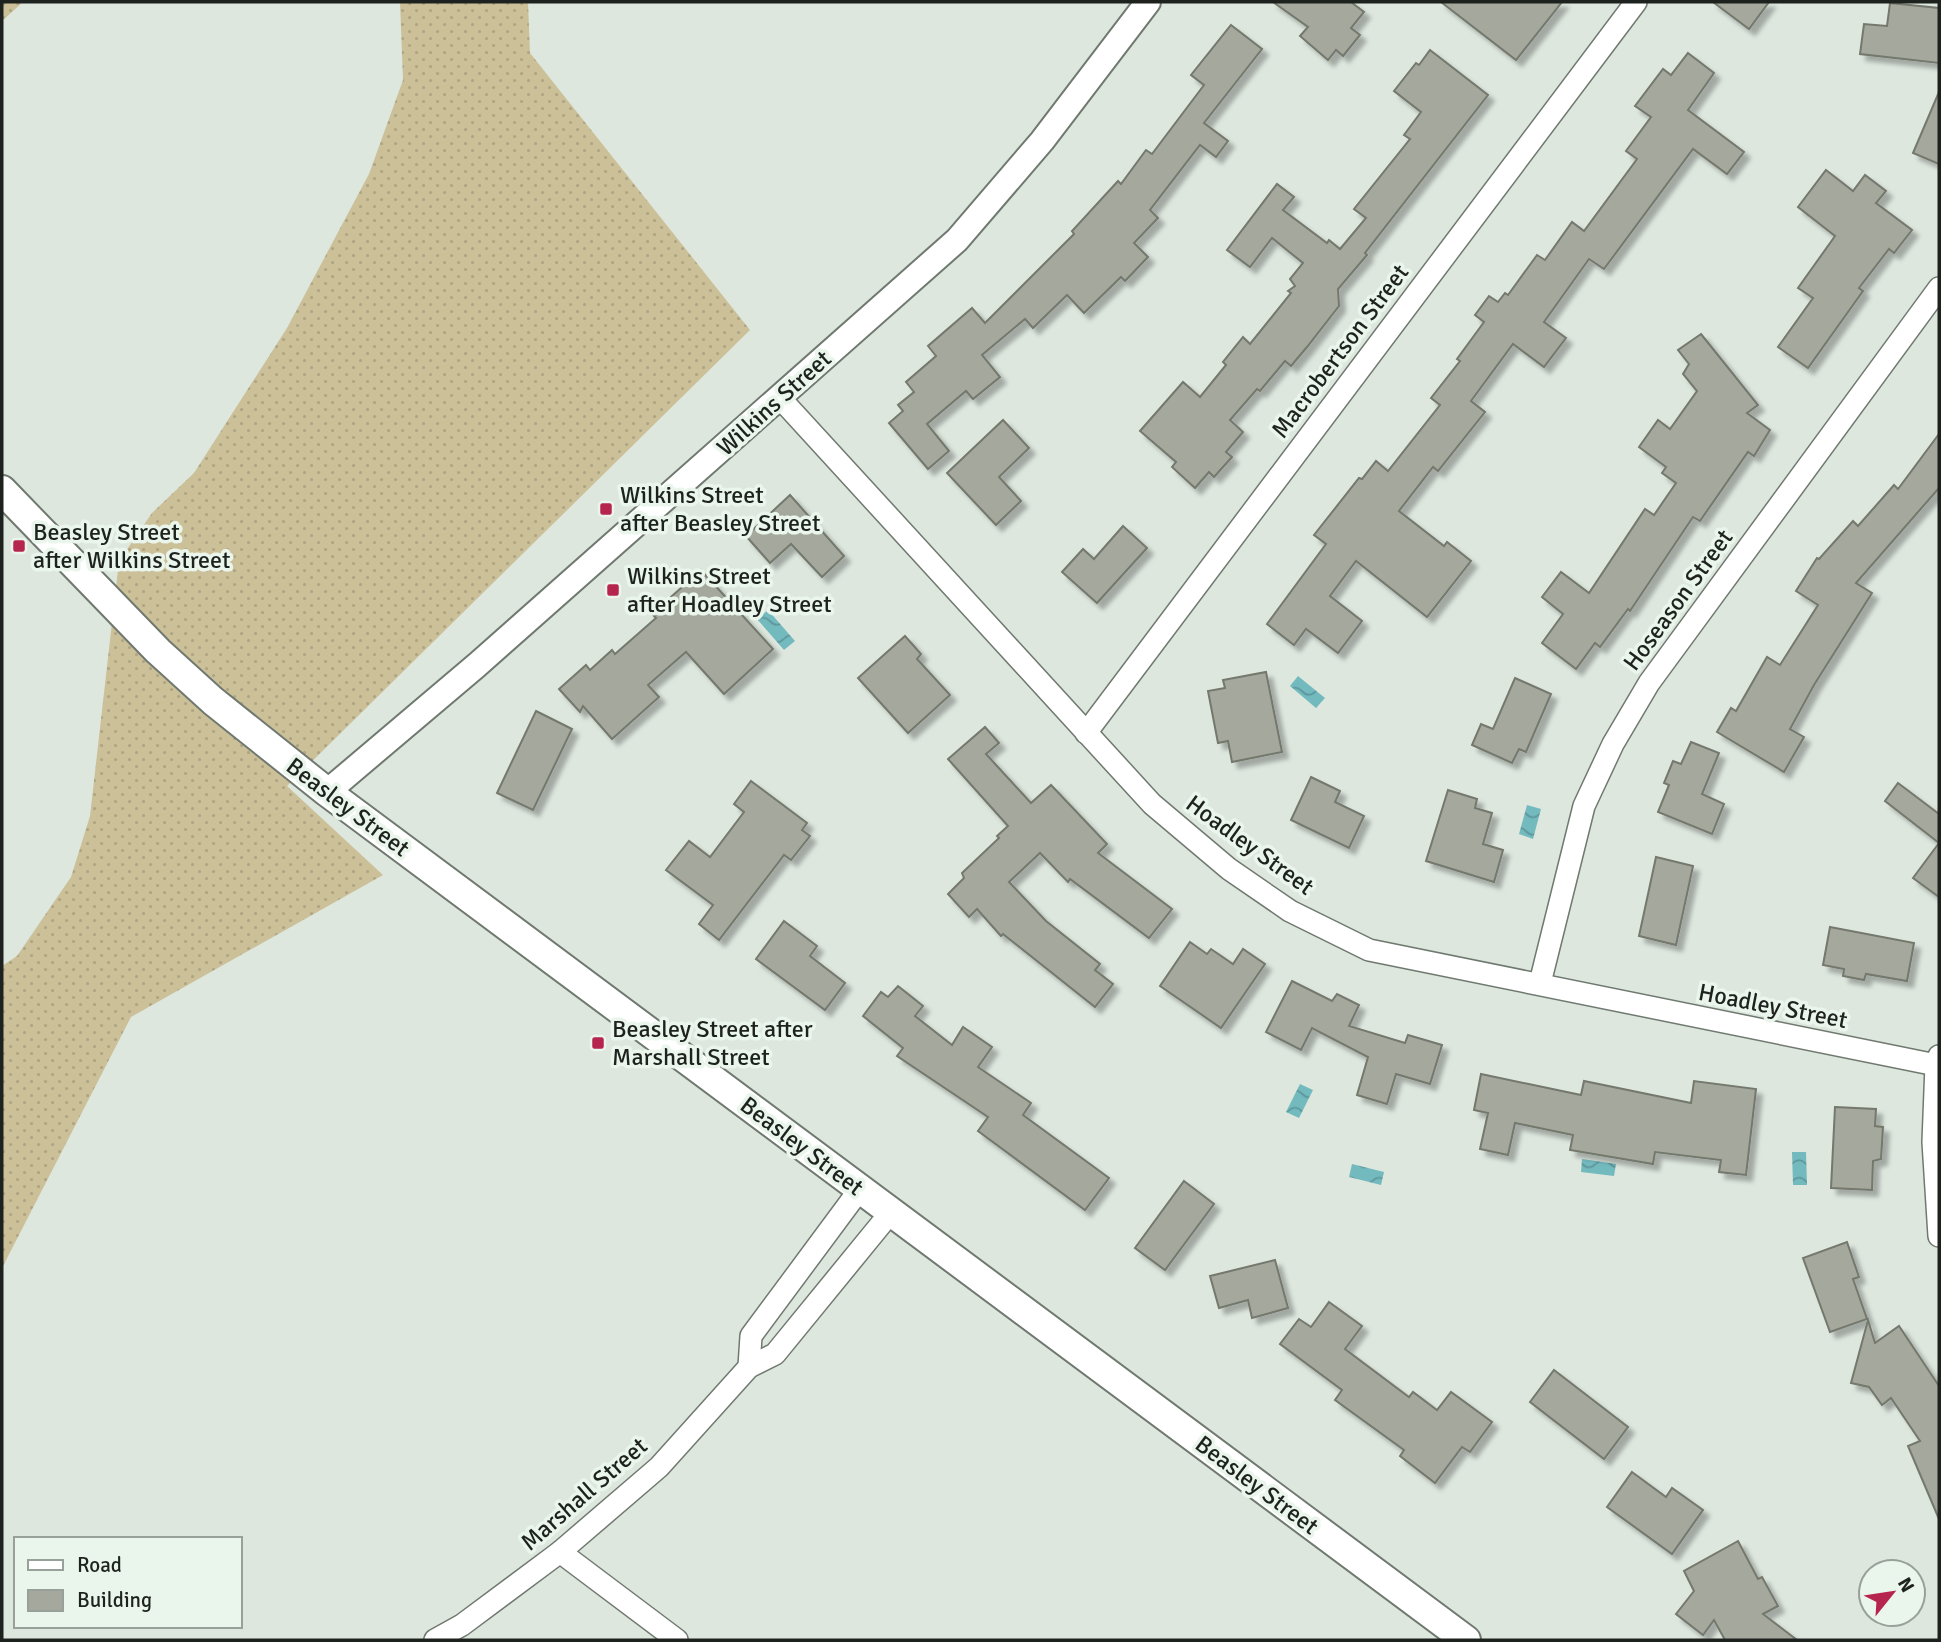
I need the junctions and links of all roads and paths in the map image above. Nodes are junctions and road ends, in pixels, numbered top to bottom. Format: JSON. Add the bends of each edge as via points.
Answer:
{"nodes":[{"id":1,"x":1148,"y":2,"type":"edge"},
{"id":2,"x":1636,"y":2,"type":"edge"},
{"id":3,"x":1939,"y":288,"type":"edge"},
{"id":4,"x":780,"y":398,"type":"junction"},
{"id":5,"x":2,"y":490,"type":"edge"},
{"id":6,"x":1086,"y":733,"type":"junction"},
{"id":7,"x":327,"y":792,"type":"junction"},
{"id":8,"x":1540,"y":983,"type":"junction"},
{"id":9,"x":1938,"y":1061,"type":"edge"},
{"id":10,"x":860,"y":1189,"type":"junction"},
{"id":11,"x":891,"y":1212,"type":"junction"},
{"id":12,"x":1939,"y":1236,"type":"edge"},
{"id":13,"x":749,"y":1367,"type":"junction"},
{"id":14,"x":560,"y":1552,"type":"junction"},
{"id":15,"x":435,"y":1640,"type":"edge"},
{"id":16,"x":677,"y":1640,"type":"edge"},
{"id":17,"x":1466,"y":1640,"type":"edge"}],
"edges":[{"from":1,"to":4,"type":"street","name":"Wilkins Street","via":[[1042,141],[957,240]]},
{"from":2,"to":6,"type":"street","name":"Macrobertson Street"},
{"from":3,"to":8,"type":"street","name":"Hoseason Street","via":[[1650,682],[1613,744],[1584,806]]},
{"from":4,"to":6,"type":"street","name":"Hoadley Street"},
{"from":4,"to":7,"type":"street","name":"Wilkins Street"},
{"from":5,"to":7,"type":"main road","name":"Beasley Street","via":[[158,651]]},
{"from":6,"to":8,"type":"street","name":"Hoadley Street","via":[[1152,804],[1229,869],[1290,911],[1369,950]]},
{"from":7,"to":10,"type":"main road","name":"Beasley Street"},
{"from":8,"to":9,"type":"street","name":"Hoadley Street","via":[[1652,1009]]},
{"from":9,"to":12,"type":"street","via":[[1933,1142]]},
{"from":10,"to":11,"type":"main road","name":"Beasley Street"},
{"from":10,"to":13,"type":"street","via":[[751,1336]]},
{"from":11,"to":13,"type":"street","name":"Marshall Street","via":[[775,1354]]},
{"from":11,"to":17,"type":"main road","name":"Beasley Street"},
{"from":13,"to":14,"type":"street","name":"Marshall Street","via":[[659,1467]]},
{"from":14,"to":15,"type":"street","name":"Marshall Street"},
{"from":14,"to":16,"type":"street"}]}
